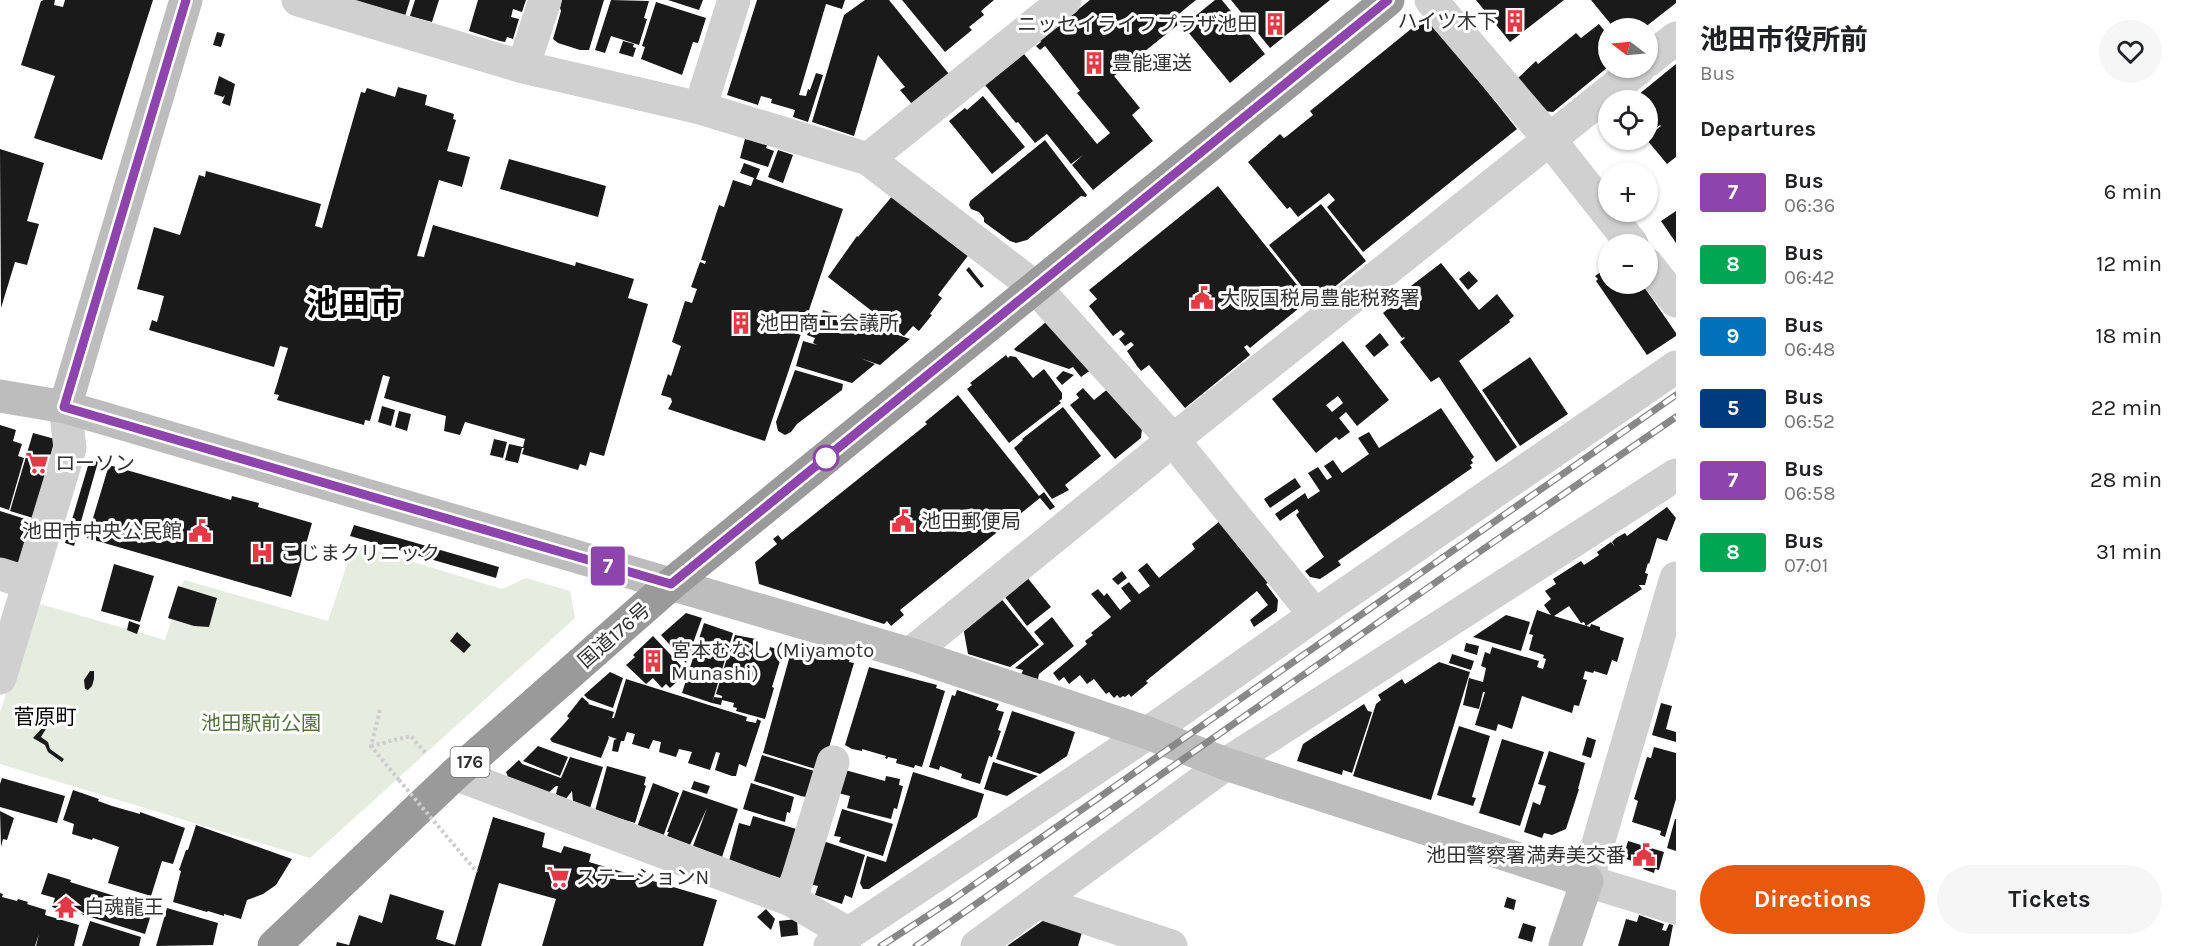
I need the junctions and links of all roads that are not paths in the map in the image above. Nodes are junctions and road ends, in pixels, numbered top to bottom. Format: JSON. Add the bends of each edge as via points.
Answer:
{"nodes":[{"id":1,"x":186,"y":0,"type":"edge"},
{"id":2,"x":298,"y":0,"type":"edge"},
{"id":3,"x":545,"y":0,"type":"edge"},
{"id":4,"x":734,"y":0,"type":"edge"},
{"id":5,"x":1065,"y":0,"type":"edge"},
{"id":6,"x":1388,"y":0,"type":"edge"},
{"id":7,"x":1431,"y":0,"type":"edge"},
{"id":8,"x":1676,"y":38,"type":"edge"},
{"id":9,"x":1658,"y":53,"type":"edge"},
{"id":10,"x":523,"y":66,"type":"junction"},
{"id":11,"x":1628,"y":78,"type":"edge"},
{"id":12,"x":700,"y":108,"type":"junction"},
{"id":13,"x":1550,"y":140,"type":"junction"},
{"id":14,"x":868,"y":159,"type":"junction"},
{"id":15,"x":1624,"y":234,"type":"edge"},
{"id":16,"x":1658,"y":278,"type":"edge"},
{"id":17,"x":1035,"y":287,"type":"junction"},
{"id":18,"x":1676,"y":301,"type":"edge"},
{"id":19,"x":1676,"y":367,"type":"edge"},
{"id":20,"x":0,"y":396,"type":"edge"},
{"id":21,"x":64,"y":407,"type":"junction"},
{"id":22,"x":1173,"y":440,"type":"junction"},
{"id":23,"x":1676,"y":475,"type":"edge"},
{"id":24,"x":1676,"y":578,"type":"edge"},
{"id":25,"x":14,"y":579,"type":"edge"},
{"id":26,"x":671,"y":584,"type":"junction"},
{"id":27,"x":1315,"y":615,"type":"junction"},
{"id":28,"x":910,"y":654,"type":"junction"},
{"id":29,"x":0,"y":678,"type":"edge"},
{"id":30,"x":1148,"y":732,"type":"junction"},
{"id":31,"x":833,"y":762,"type":"dead end"},
{"id":32,"x":1226,"y":764,"type":"junction"},
{"id":33,"x":445,"y":769,"type":"junction"},
{"id":34,"x":1587,"y":881,"type":"junction"},
{"id":35,"x":791,"y":900,"type":"junction"},
{"id":36,"x":1038,"y":902,"type":"junction"},
{"id":37,"x":1676,"y":908,"type":"edge"},
{"id":38,"x":840,"y":940,"type":"edge"},
{"id":39,"x":274,"y":946,"type":"edge"},
{"id":40,"x":977,"y":946,"type":"edge"},
{"id":41,"x":1171,"y":946,"type":"edge"},
{"id":42,"x":1565,"y":946,"type":"edge"}],
"edges":[{"from":1,"to":21,"type":"street"},
{"from":2,"to":10,"type":"street"},
{"from":3,"to":10,"type":"street"},
{"from":4,"to":12,"type":"street"},
{"from":5,"to":14,"type":"street"},
{"from":6,"to":17,"type":"highway","name":"国道176号","number":"176"},
{"from":7,"to":13,"type":"street"},
{"from":8,"to":9,"type":"street"},
{"from":10,"to":12,"type":"street"},
{"from":11,"to":13,"type":"street"},
{"from":12,"to":14,"type":"street"},
{"from":13,"to":15,"type":"street"},
{"from":13,"to":22,"type":"street"},
{"from":14,"to":17,"type":"street"},
{"from":16,"to":18,"type":"street"},
{"from":17,"to":22,"type":"street"},
{"from":17,"to":26,"type":"highway","name":"国道176号","number":"176"},
{"from":19,"to":27,"type":"street"},
{"from":20,"to":21,"type":"street"},
{"from":21,"to":25,"type":"street","via":[[70,448]]},
{"from":21,"to":26,"type":"street"},
{"from":22,"to":27,"type":"street"},
{"from":22,"to":28,"type":"street"},
{"from":23,"to":32,"type":"street"},
{"from":24,"to":34,"type":"street"},
{"from":25,"to":29,"type":"street"},
{"from":26,"to":28,"type":"street"},
{"from":26,"to":33,"type":"highway","name":"国道176号","number":"176"},
{"from":27,"to":30,"type":"street"},
{"from":28,"to":30,"type":"street"},
{"from":30,"to":32,"type":"street"},
{"from":30,"to":38,"type":"street"},
{"from":31,"to":35,"type":"street"},
{"from":32,"to":34,"type":"street"},
{"from":32,"to":36,"type":"street"},
{"from":33,"to":35,"type":"street"},
{"from":33,"to":39,"type":"highway","name":"国道176号","number":"176"},
{"from":34,"to":37,"type":"street"},
{"from":34,"to":42,"type":"street"},
{"from":35,"to":38,"type":"street"},
{"from":36,"to":40,"type":"street"},
{"from":36,"to":41,"type":"street"}]}
